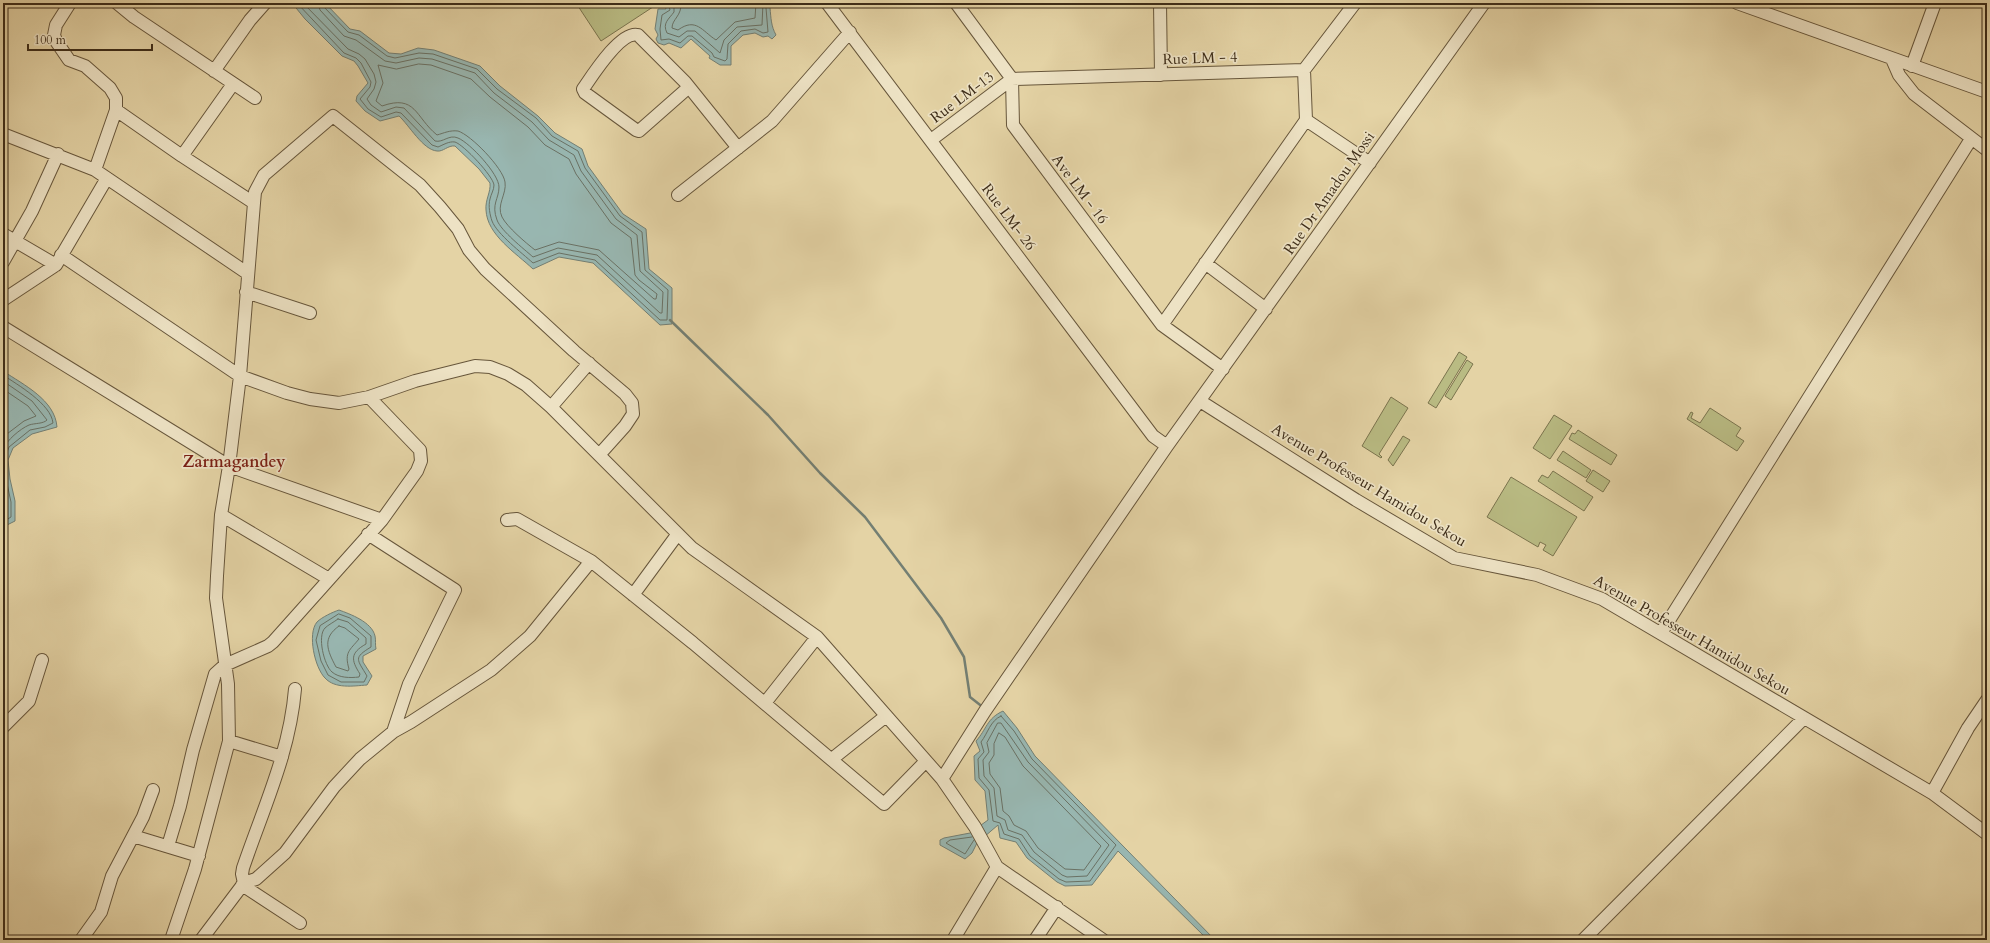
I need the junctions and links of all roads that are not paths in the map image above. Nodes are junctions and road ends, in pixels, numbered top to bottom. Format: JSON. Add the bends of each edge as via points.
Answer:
{"nodes":[{"id":1,"x":70,"y":3,"type":"edge"},
{"id":2,"x":117,"y":3,"type":"edge"},
{"id":3,"x":265,"y":3,"type":"edge"},
{"id":4,"x":827,"y":3,"type":"edge"},
{"id":5,"x":956,"y":3,"type":"edge"},
{"id":6,"x":1160,"y":3,"type":"edge"},
{"id":7,"x":1355,"y":3,"type":"edge"},
{"id":8,"x":1484,"y":3,"type":"edge"},
{"id":9,"x":1737,"y":3,"type":"edge"},
{"id":10,"x":1936,"y":3,"type":"edge"},
{"id":11,"x":850,"y":32,"type":"junction"},
{"id":12,"x":1892,"y":59,"type":"junction"},
{"id":13,"x":1912,"y":66,"type":"junction"},
{"id":14,"x":1304,"y":70,"type":"junction"},
{"id":15,"x":214,"y":71,"type":"junction"},
{"id":16,"x":1161,"y":75,"type":"junction"},
{"id":17,"x":1012,"y":79,"type":"junction"},
{"id":18,"x":233,"y":84,"type":"junction"},
{"id":19,"x":689,"y":87,"type":"junction"},
{"id":20,"x":1987,"y":92,"type":"edge"},
{"id":21,"x":255,"y":98,"type":"dead end"},
{"id":22,"x":116,"y":110,"type":"junction"},
{"id":23,"x":1306,"y":120,"type":"junction"},
{"id":24,"x":3,"y":134,"type":"edge"},
{"id":25,"x":1971,"y":139,"type":"junction"},
{"id":26,"x":931,"y":140,"type":"junction"},
{"id":27,"x":738,"y":148,"type":"junction"},
{"id":28,"x":1987,"y":150,"type":"edge"},
{"id":29,"x":58,"y":154,"type":"junction"},
{"id":30,"x":182,"y":156,"type":"junction"},
{"id":31,"x":1370,"y":163,"type":"junction"},
{"id":32,"x":96,"y":170,"type":"junction"},
{"id":33,"x":107,"y":178,"type":"junction"},
{"id":34,"x":678,"y":195,"type":"dead end"},
{"id":35,"x":254,"y":203,"type":"junction"},
{"id":36,"x":3,"y":234,"type":"edge"},
{"id":37,"x":14,"y":241,"type":"junction"},
{"id":38,"x":58,"y":260,"type":"junction"},
{"id":39,"x":3,"y":262,"type":"edge"},
{"id":40,"x":1205,"y":263,"type":"junction"},
{"id":41,"x":247,"y":273,"type":"junction"},
{"id":42,"x":246,"y":292,"type":"junction"},
{"id":43,"x":3,"y":300,"type":"edge"},
{"id":44,"x":1266,"y":309,"type":"junction"},
{"id":45,"x":310,"y":313,"type":"dead end"},
{"id":46,"x":1162,"y":325,"type":"junction"},
{"id":47,"x":3,"y":327,"type":"edge"},
{"id":48,"x":589,"y":363,"type":"junction"},
{"id":49,"x":1222,"y":369,"type":"junction"},
{"id":50,"x":240,"y":376,"type":"junction"},
{"id":51,"x":369,"y":397,"type":"junction"},
{"id":52,"x":1200,"y":401,"type":"junction"},
{"id":53,"x":551,"y":407,"type":"junction"},
{"id":54,"x":1168,"y":446,"type":"junction"},
{"id":55,"x":599,"y":455,"type":"junction"},
{"id":56,"x":229,"y":466,"type":"junction"},
{"id":57,"x":221,"y":514,"type":"junction"},
{"id":58,"x":382,"y":520,"type":"junction"},
{"id":59,"x":507,"y":520,"type":"dead end"},
{"id":60,"x":368,"y":534,"type":"junction"},
{"id":61,"x":677,"y":535,"type":"junction"},
{"id":62,"x":591,"y":561,"type":"junction"},
{"id":63,"x":329,"y":579,"type":"junction"},
{"id":64,"x":633,"y":595,"type":"junction"},
{"id":65,"x":1661,"y":633,"type":"junction"},
{"id":66,"x":817,"y":638,"type":"junction"},
{"id":67,"x":42,"y":660,"type":"dead end"},
{"id":68,"x":225,"y":665,"type":"junction"},
{"id":69,"x":295,"y":689,"type":"dead end"},
{"id":70,"x":1987,"y":700,"type":"edge"},
{"id":71,"x":765,"y":703,"type":"junction"},
{"id":72,"x":886,"y":716,"type":"junction"},
{"id":73,"x":1804,"y":718,"type":"junction"},
{"id":74,"x":3,"y":727,"type":"edge"},
{"id":75,"x":393,"y":732,"type":"junction"},
{"id":76,"x":229,"y":741,"type":"junction"},
{"id":77,"x":282,"y":757,"type":"junction"},
{"id":78,"x":832,"y":759,"type":"junction"},
{"id":79,"x":926,"y":761,"type":"junction"},
{"id":80,"x":942,"y":779,"type":"junction"},
{"id":81,"x":153,"y":790,"type":"dead end"},
{"id":82,"x":1932,"y":793,"type":"junction"},
{"id":83,"x":1987,"y":834,"type":"edge"},
{"id":84,"x":133,"y":836,"type":"junction"},
{"id":85,"x":168,"y":846,"type":"junction"},
{"id":86,"x":199,"y":856,"type":"junction"},
{"id":87,"x":997,"y":868,"type":"junction"},
{"id":88,"x":243,"y":884,"type":"junction"},
{"id":89,"x":1057,"y":907,"type":"junction"},
{"id":90,"x":300,"y":923,"type":"dead end"},
{"id":91,"x":81,"y":940,"type":"edge"},
{"id":92,"x":171,"y":940,"type":"edge"},
{"id":93,"x":201,"y":940,"type":"edge"},
{"id":94,"x":953,"y":940,"type":"edge"},
{"id":95,"x":1035,"y":940,"type":"edge"},
{"id":96,"x":1103,"y":940,"type":"edge"},
{"id":97,"x":1583,"y":940,"type":"edge"}],
"edges":[{"from":1,"to":22,"type":"street","via":[[56,25],[56,42],[69,60],[85,66],[110,88],[116,98]]},
{"from":2,"to":15,"type":"street"},
{"from":3,"to":15,"type":"street"},
{"from":4,"to":11,"type":"street","name":"Rue LM- 26"},
{"from":5,"to":17,"type":"street"},
{"from":6,"to":16,"type":"street"},
{"from":7,"to":14,"type":"street"},
{"from":8,"to":31,"type":"street","name":"Rue Dr Amadou Mossi"},
{"from":9,"to":12,"type":"street"},
{"from":10,"to":13,"type":"street"},
{"from":11,"to":26,"type":"street","name":"Rue LM- 26"},
{"from":11,"to":27,"type":"street","via":[[780,113]]},
{"from":12,"to":13,"type":"street"},
{"from":12,"to":25,"type":"street","via":[[1898,75],[1914,94]]},
{"from":13,"to":20,"type":"street"},
{"from":14,"to":16,"type":"street","name":"Rue LM - 4"},
{"from":14,"to":23,"type":"street"},
{"from":15,"to":18,"type":"street"},
{"from":16,"to":17,"type":"street","name":"Rue LM - 4"},
{"from":17,"to":26,"type":"street","name":"Rue LM-13"},
{"from":17,"to":46,"type":"street","name":"Ave LM - 16","via":[[1013,125]]},
{"from":18,"to":21,"type":"street"},
{"from":18,"to":30,"type":"street"},
{"from":19,"to":19,"type":"street","via":[[641,37],[633,33],[613,49],[583,91],[640,131]]},
{"from":19,"to":27,"type":"street"},
{"from":22,"to":30,"type":"street"},
{"from":22,"to":32,"type":"street"},
{"from":23,"to":31,"type":"street"},
{"from":23,"to":40,"type":"street"},
{"from":24,"to":29,"type":"street"},
{"from":25,"to":28,"type":"street"},
{"from":25,"to":65,"type":"street"},
{"from":26,"to":54,"type":"street","name":"Rue LM- 26","via":[[1153,436]]},
{"from":27,"to":34,"type":"street"},
{"from":29,"to":32,"type":"street"},
{"from":29,"to":37,"type":"street"},
{"from":30,"to":35,"type":"street"},
{"from":31,"to":44,"type":"street","name":"Rue Dr Amadou Mossi"},
{"from":32,"to":33,"type":"street"},
{"from":33,"to":38,"type":"street"},
{"from":33,"to":41,"type":"street"},
{"from":35,"to":41,"type":"street"},
{"from":35,"to":48,"type":"street","via":[[255,192],[264,175],[333,116],[420,185],[458,229],[469,250],[484,269]]},
{"from":36,"to":37,"type":"street"},
{"from":37,"to":38,"type":"street"},
{"from":37,"to":39,"type":"street"},
{"from":38,"to":43,"type":"street"},
{"from":38,"to":50,"type":"street"},
{"from":40,"to":44,"type":"street"},
{"from":40,"to":46,"type":"street"},
{"from":41,"to":42,"type":"street"},
{"from":42,"to":45,"type":"street"},
{"from":42,"to":50,"type":"street"},
{"from":44,"to":49,"type":"street","name":"Rue Dr Amadou Mossi"},
{"from":46,"to":49,"type":"street","name":"Ave LM - 16"},
{"from":47,"to":56,"type":"street"},
{"from":48,"to":53,"type":"street"},
{"from":48,"to":55,"type":"street","via":[[625,394],[633,408],[633,414],[625,426]]},
{"from":49,"to":52,"type":"street","name":"Rue Dr Amadou Mossi"},
{"from":50,"to":51,"type":"street","via":[[310,399],[339,403]]},
{"from":50,"to":56,"type":"street"},
{"from":51,"to":53,"type":"street","via":[[415,381],[475,366],[490,367],[508,374],[526,385]]},
{"from":51,"to":58,"type":"street","via":[[420,450],[421,455],[417,471]]},
{"from":52,"to":54,"type":"street","name":"Rue Dr Amadou Mossi"},
{"from":52,"to":65,"type":"street","name":"Avenue Professeur Hamidou Sekou","via":[[1356,500],[1454,558],[1523,572],[1572,586],[1602,599]]},
{"from":53,"to":55,"type":"street"},
{"from":54,"to":80,"type":"street","name":"Rue Dr Amadou Mossi","via":[[988,707]]},
{"from":55,"to":61,"type":"street"},
{"from":56,"to":57,"type":"street"},
{"from":56,"to":58,"type":"street"},
{"from":57,"to":63,"type":"street"},
{"from":57,"to":68,"type":"street","via":[[216,598]]},
{"from":58,"to":60,"type":"street"},
{"from":59,"to":62,"type":"street","via":[[517,519]]},
{"from":60,"to":63,"type":"street"},
{"from":60,"to":75,"type":"street","via":[[455,590],[409,684]]},
{"from":61,"to":64,"type":"street"},
{"from":61,"to":66,"type":"street"},
{"from":62,"to":64,"type":"street"},
{"from":62,"to":75,"type":"street","via":[[530,636],[491,670]]},
{"from":63,"to":68,"type":"street","via":[[270,644]]},
{"from":64,"to":71,"type":"street"},
{"from":65,"to":73,"type":"street","name":"Avenue Professeur Hamidou Sekou"},
{"from":66,"to":71,"type":"street"},
{"from":66,"to":72,"type":"street"},
{"from":67,"to":74,"type":"street","via":[[29,701]]},
{"from":68,"to":76,"type":"street"},
{"from":68,"to":85,"type":"street","via":[[213,681],[192,750]]},
{"from":69,"to":77,"type":"street","via":[[290,726]]},
{"from":70,"to":82,"type":"street","via":[[1968,728]]},
{"from":71,"to":78,"type":"street"},
{"from":72,"to":78,"type":"street"},
{"from":72,"to":79,"type":"street"},
{"from":73,"to":82,"type":"street","name":"Avenue Professeur Hamidou Sekou"},
{"from":73,"to":97,"type":"street"},
{"from":75,"to":88,"type":"street","via":[[349,770],[285,853],[260,876]]},
{"from":76,"to":77,"type":"street"},
{"from":76,"to":86,"type":"street"},
{"from":77,"to":88,"type":"street","via":[[278,775],[243,868]]},
{"from":78,"to":79,"type":"street","via":[[884,804]]},
{"from":79,"to":80,"type":"street"},
{"from":80,"to":87,"type":"street","via":[[975,827]]},
{"from":81,"to":84,"type":"street"},
{"from":82,"to":83,"type":"street","name":"Avenue Professeur Hamidou Sekou"},
{"from":84,"to":85,"type":"street"},
{"from":84,"to":91,"type":"street","via":[[112,876],[101,912]]},
{"from":85,"to":86,"type":"street"},
{"from":86,"to":92,"type":"street"},
{"from":87,"to":89,"type":"street"},
{"from":87,"to":94,"type":"street"},
{"from":88,"to":90,"type":"street"},
{"from":88,"to":93,"type":"street"},
{"from":89,"to":95,"type":"street"},
{"from":89,"to":96,"type":"street"}]}
